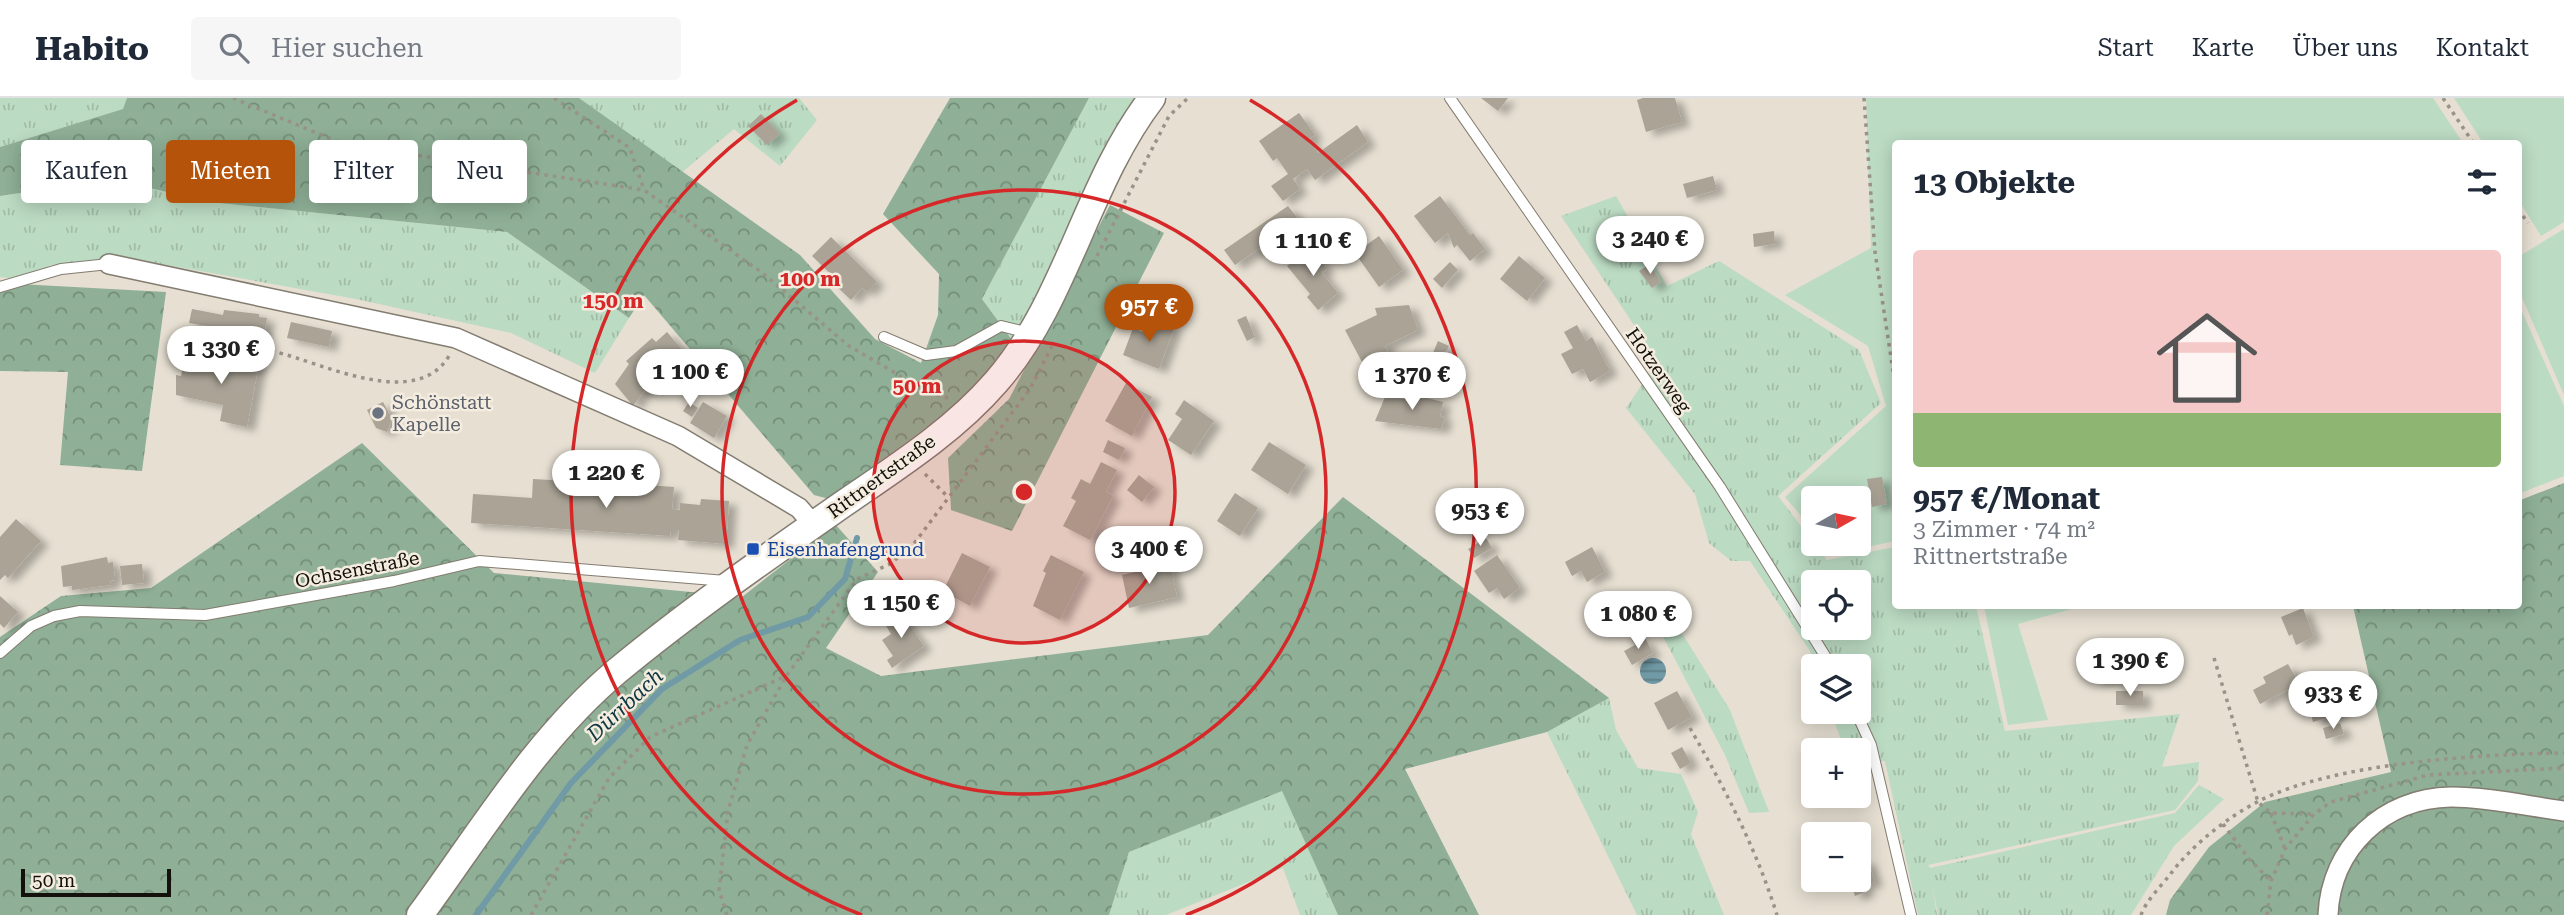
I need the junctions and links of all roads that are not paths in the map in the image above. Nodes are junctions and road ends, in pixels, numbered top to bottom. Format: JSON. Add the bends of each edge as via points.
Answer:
{"nodes":[{"id":1,"x":1152,"y":98,"type":"edge"},
{"id":2,"x":1450,"y":98,"type":"edge"},
{"id":3,"x":109,"y":264,"type":"joint"},
{"id":4,"x":0,"y":287,"type":"edge"},
{"id":5,"x":1030,"y":333,"type":"junction"},
{"id":6,"x":884,"y":337,"type":"dead end"},
{"id":7,"x":813,"y":524,"type":"junction"},
{"id":8,"x":732,"y":583,"type":"junction"},
{"id":9,"x":0,"y":653,"type":"edge"},
{"id":10,"x":1824,"y":654,"type":"edge"},
{"id":11,"x":1861,"y":724,"type":"edge"},
{"id":12,"x":2564,"y":811,"type":"edge"},
{"id":13,"x":420,"y":915,"type":"edge"},
{"id":14,"x":1911,"y":915,"type":"edge"},
{"id":15,"x":2328,"y":915,"type":"edge"}],
"edges":[{"from":1,"to":5,"type":"street","name":"Rittnertstraße","via":[[1117,150]]},
{"from":2,"to":10,"type":"lane","name":"Hotzerweg","via":[[1720,487]]},
{"from":3,"to":4,"type":"lane","via":[[61,269]]},
{"from":3,"to":7,"type":"street","via":[[456,338],[678,436],[799,508]]},
{"from":5,"to":6,"type":"lane","via":[[1001,326],[956,351],[926,355]]},
{"from":5,"to":7,"type":"street","name":"Rittnertstraße","via":[[998,381],[974,406]]},
{"from":7,"to":8,"type":"street","name":"Rittnertstraße"},
{"from":8,"to":9,"type":"lane","name":"Ochsenstraße","via":[[479,561],[205,615],[80,611],[31,626]]},
{"from":8,"to":13,"type":"street","name":"Rittnertstraße","via":[[590,696],[527,768]]},
{"from":11,"to":14,"type":"lane","via":[[1871,745]]},
{"from":12,"to":15,"type":"street","via":[[2452,797],[2398,808],[2353,841],[2337,867]]}]}
